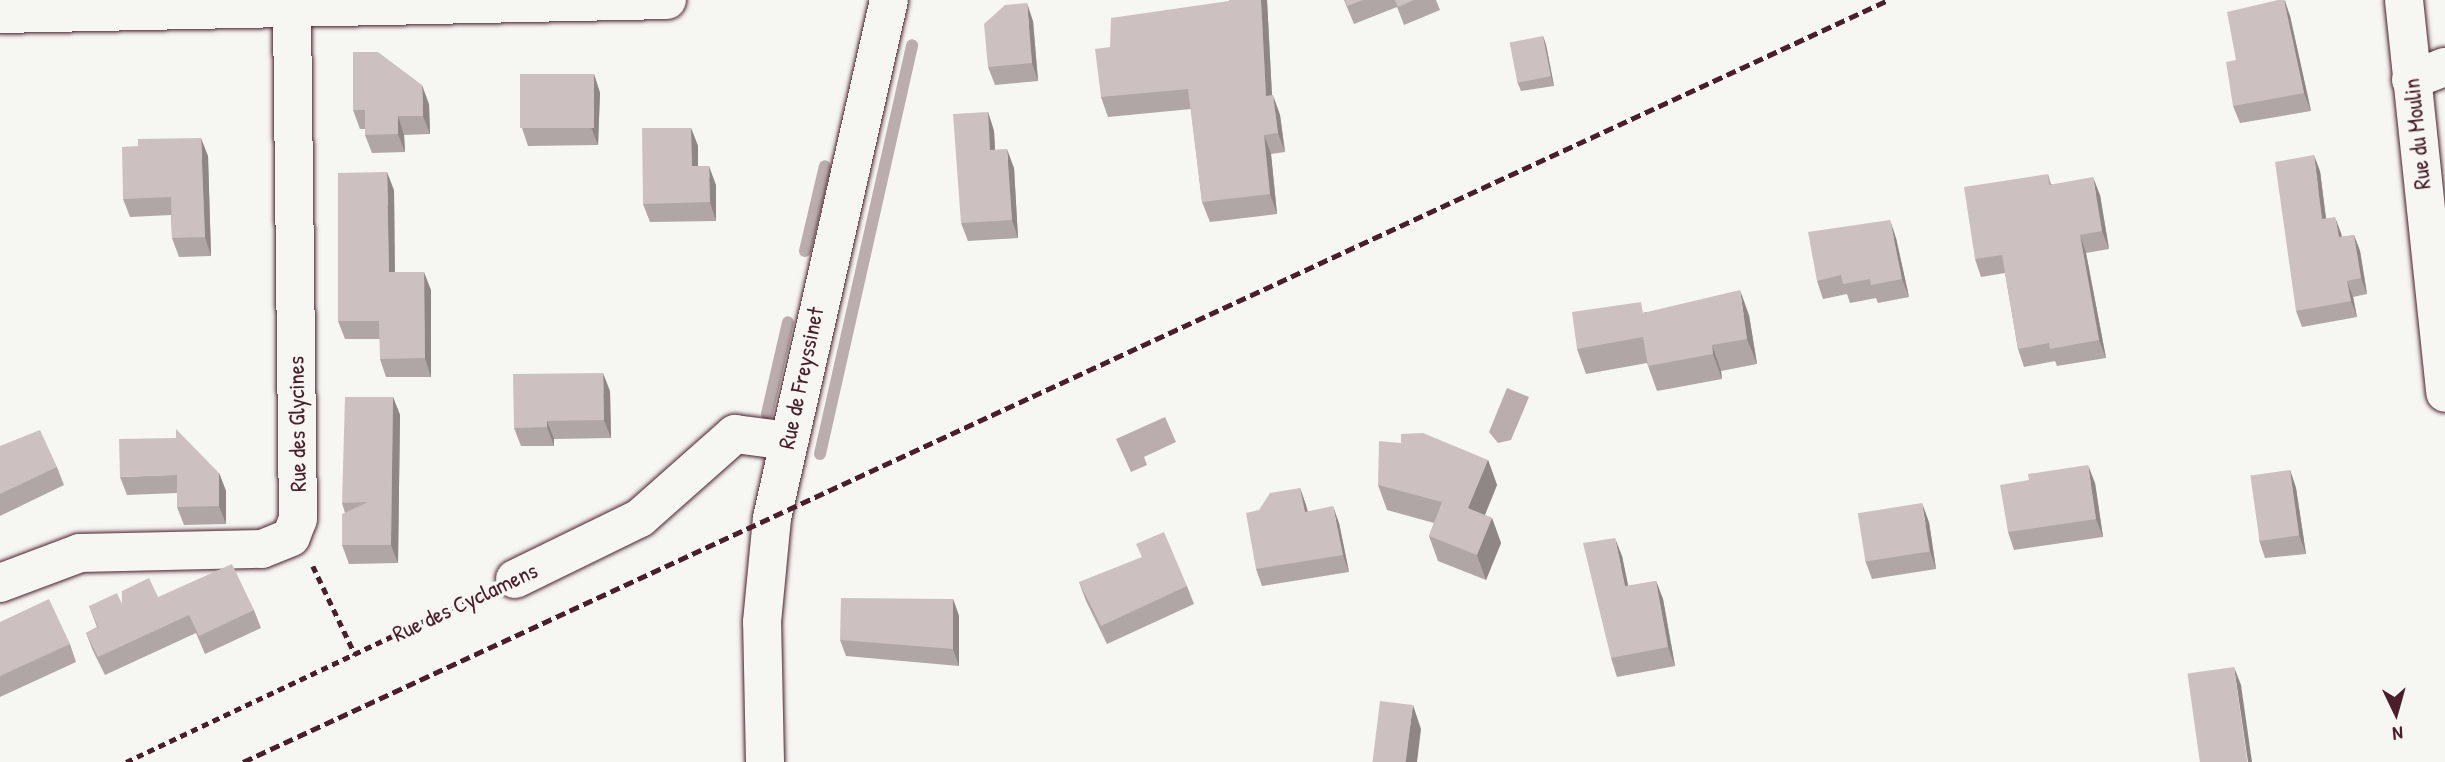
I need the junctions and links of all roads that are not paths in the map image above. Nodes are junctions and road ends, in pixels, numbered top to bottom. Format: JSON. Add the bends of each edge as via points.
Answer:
{"nodes":[{"id":1,"x":667,"y":0,"type":"edge"},
{"id":2,"x":889,"y":0,"type":"edge"},
{"id":3,"x":2404,"y":0,"type":"edge"},
{"id":4,"x":292,"y":11,"type":"junction"},
{"id":5,"x":0,"y":14,"type":"edge"},
{"id":6,"x":2428,"y":74,"type":"edge"},
{"id":7,"x":2445,"y":393,"type":"edge"},
{"id":8,"x":788,"y":441,"type":"junction"},
{"id":9,"x":514,"y":579,"type":"road end"},
{"id":10,"x":0,"y":583,"type":"edge"},
{"id":11,"x":765,"y":762,"type":"edge"}],
"edges":[{"from":1,"to":4,"type":"street"},
{"from":2,"to":8,"type":"street","name":"Rue de Freyssinet"},
{"from":3,"to":6,"type":"street","name":"Rue du Moulin"},
{"from":4,"to":5,"type":"street"},
{"from":4,"to":10,"type":"street","name":"Rue des Glycines","via":[[298,519],[290,537],[262,549],[80,553]]},
{"from":6,"to":7,"type":"street","name":"Rue du Moulin"},
{"from":8,"to":9,"type":"street","name":"Rue des Cyclamens","via":[[735,434],[640,518]]},
{"from":8,"to":11,"type":"street","name":"Rue de Freyssinet","via":[[765,565]]}]}
